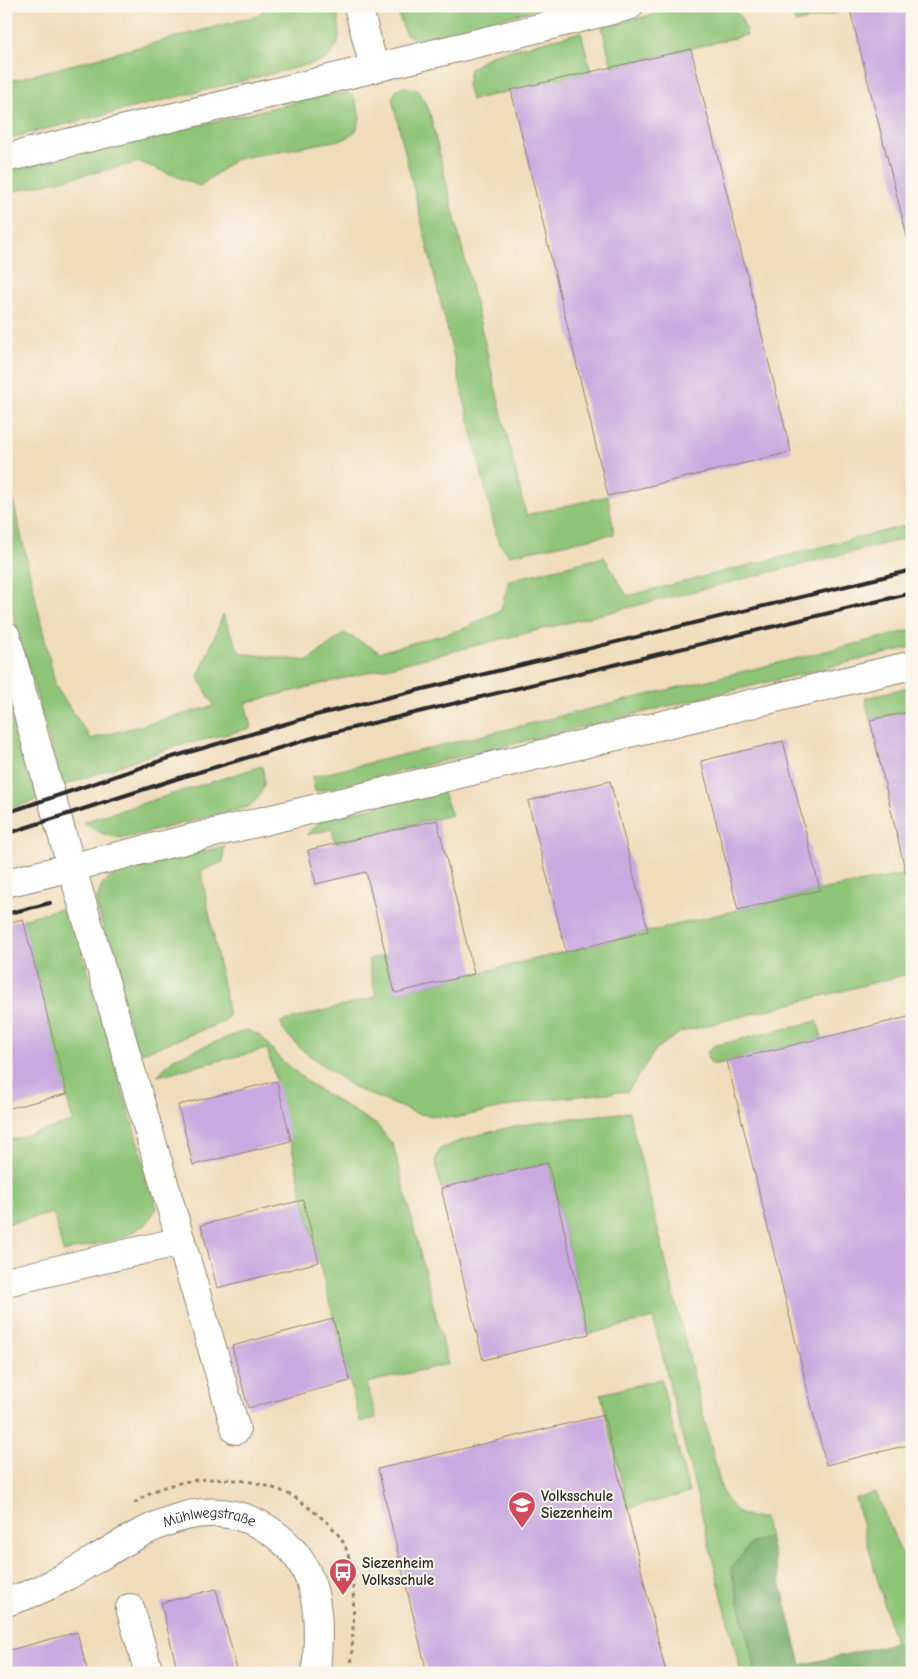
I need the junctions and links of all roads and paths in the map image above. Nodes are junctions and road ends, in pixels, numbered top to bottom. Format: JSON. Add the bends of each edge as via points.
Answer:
{"nodes":[{"id":1,"x":358,"y":6,"type":"edge"},
{"id":2,"x":629,"y":6,"type":"edge"},
{"id":3,"x":374,"y":67,"type":"junction"},
{"id":4,"x":6,"y":158,"type":"edge"},
{"id":5,"x":6,"y":636,"type":"edge"},
{"id":6,"x":912,"y":665,"type":"edge"},
{"id":7,"x":72,"y":868,"type":"junction"},
{"id":8,"x":6,"y":883,"type":"edge"},
{"id":9,"x":181,"y":1241,"type":"junction"},
{"id":10,"x":6,"y":1282,"type":"edge"},
{"id":11,"x":236,"y":1430,"type":"dead end"},
{"id":12,"x":6,"y":1602,"type":"edge"},
{"id":13,"x":130,"y":1608,"type":"dead end"},
{"id":14,"x":149,"y":1673,"type":"edge"},
{"id":15,"x":316,"y":1673,"type":"edge"}],
"edges":[{"from":1,"to":3,"type":"street"},
{"from":2,"to":3,"type":"street"},
{"from":3,"to":4,"type":"street"},
{"from":5,"to":7,"type":"street"},
{"from":6,"to":7,"type":"street"},
{"from":7,"to":8,"type":"street"},
{"from":7,"to":9,"type":"street"},
{"from":9,"to":10,"type":"street"},
{"from":9,"to":11,"type":"street"},
{"from":12,"to":15,"type":"street","name":"Mühlwegstraße","via":[[65,1578],[168,1520],[196,1512],[228,1514],[261,1524],[289,1545],[307,1570],[316,1601]]},
{"from":13,"to":14,"type":"street"}]}
